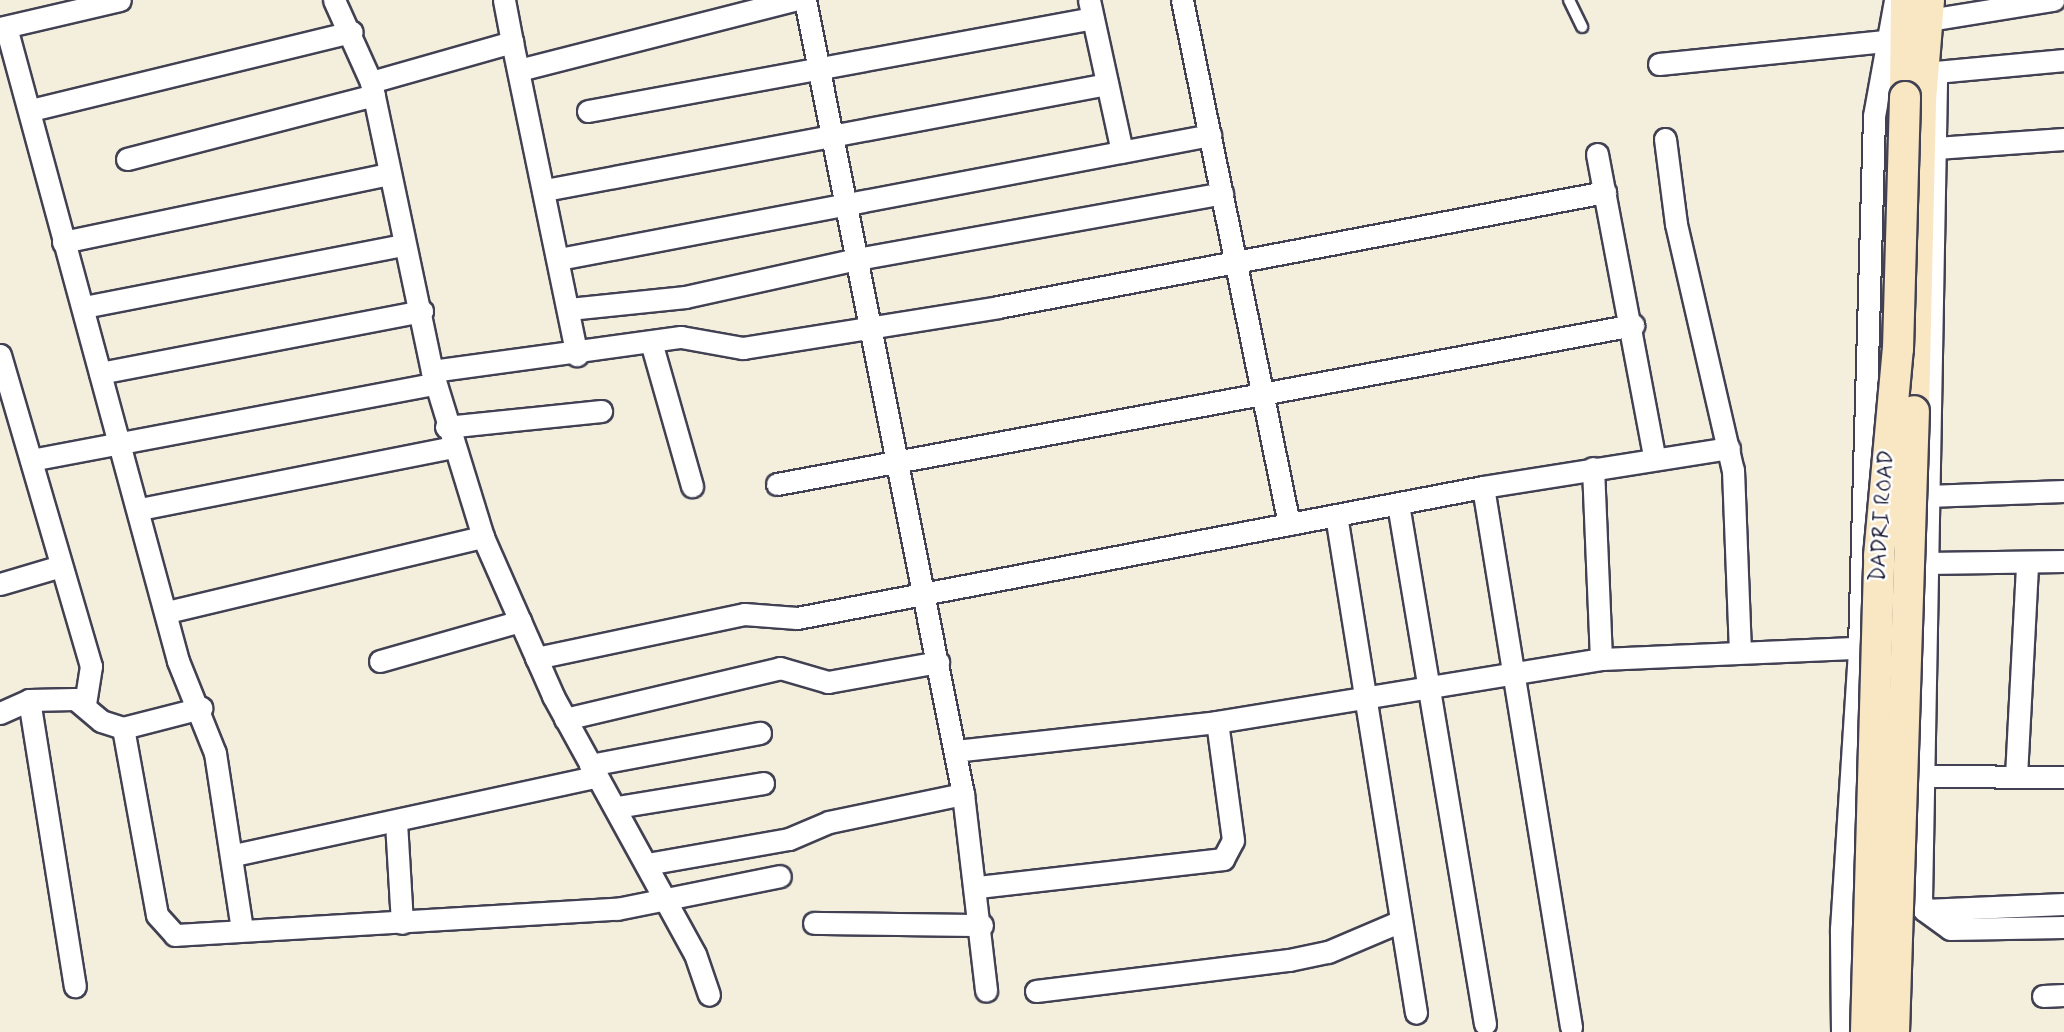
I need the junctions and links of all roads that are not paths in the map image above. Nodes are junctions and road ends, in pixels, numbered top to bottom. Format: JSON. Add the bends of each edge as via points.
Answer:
{"nodes":[{"id":1,"x":120,"y":0,"type":"edge"},
{"id":2,"x":334,"y":0,"type":"edge"},
{"id":3,"x":506,"y":0,"type":"edge"},
{"id":4,"x":794,"y":0,"type":"edge"},
{"id":5,"x":805,"y":0,"type":"edge"},
{"id":6,"x":1182,"y":0,"type":"edge"},
{"id":7,"x":1569,"y":0,"type":"edge"},
{"id":8,"x":1895,"y":0,"type":"edge"},
{"id":9,"x":1906,"y":0,"type":"edge"},
{"id":10,"x":2053,"y":0,"type":"edge"},
{"id":11,"x":1091,"y":9,"type":"edge"},
{"id":12,"x":1929,"y":10,"type":"edge"},
{"id":13,"x":1582,"y":27,"type":"dead end"},
{"id":14,"x":3,"y":28,"type":"edge"},
{"id":15,"x":352,"y":32,"type":"junction"},
{"id":16,"x":1885,"y":41,"type":"junction"},
{"id":17,"x":512,"y":42,"type":"junction"},
{"id":18,"x":2064,"y":60,"type":"edge"},
{"id":19,"x":1659,"y":64,"type":"dead end"},
{"id":20,"x":819,"y":69,"type":"junction"},
{"id":21,"x":519,"y":70,"type":"junction"},
{"id":22,"x":1930,"y":73,"type":"junction"},
{"id":23,"x":1107,"y":84,"type":"junction"},
{"id":24,"x":373,"y":89,"type":"junction"},
{"id":25,"x":31,"y":110,"type":"junction"},
{"id":26,"x":588,"y":111,"type":"dead end"},
{"id":27,"x":833,"y":134,"type":"junction"},
{"id":28,"x":1210,"y":135,"type":"junction"},
{"id":29,"x":1665,"y":139,"type":"dead end"},
{"id":30,"x":2064,"y":139,"type":"edge"},
{"id":31,"x":1936,"y":148,"type":"junction"},
{"id":32,"x":1122,"y":151,"type":"junction"},
{"id":33,"x":1597,"y":154,"type":"dead end"},
{"id":34,"x":127,"y":159,"type":"dead end"},
{"id":35,"x":388,"y":174,"type":"junction"},
{"id":36,"x":545,"y":190,"type":"junction"},
{"id":37,"x":1605,"y":192,"type":"junction"},
{"id":38,"x":1222,"y":193,"type":"junction"},
{"id":39,"x":848,"y":201,"type":"junction"},
{"id":40,"x":63,"y":242,"type":"junction"},
{"id":41,"x":404,"y":246,"type":"junction"},
{"id":42,"x":559,"y":259,"type":"junction"},
{"id":43,"x":857,"y":259,"type":"junction"},
{"id":44,"x":1237,"y":262,"type":"junction"},
{"id":45,"x":84,"y":307,"type":"junction"},
{"id":46,"x":569,"y":309,"type":"junction"},
{"id":47,"x":422,"y":311,"type":"junction"},
{"id":48,"x":1633,"y":325,"type":"junction"},
{"id":49,"x":871,"y":327,"type":"junction"},
{"id":50,"x":651,"y":342,"type":"junction"},
{"id":51,"x":0,"y":355,"type":"edge"},
{"id":52,"x":577,"y":355,"type":"junction"},
{"id":53,"x":100,"y":373,"type":"junction"},
{"id":54,"x":433,"y":377,"type":"junction"},
{"id":55,"x":1264,"y":393,"type":"junction"},
{"id":56,"x":601,"y":411,"type":"dead end"},
{"id":57,"x":449,"y":437,"type":"junction"},
{"id":58,"x":120,"y":440,"type":"junction"},
{"id":59,"x":1729,"y":448,"type":"junction"},
{"id":60,"x":1654,"y":456,"type":"junction"},
{"id":61,"x":31,"y":460,"type":"junction"},
{"id":62,"x":897,"y":461,"type":"junction"},
{"id":63,"x":1593,"y":468,"type":"junction"},
{"id":64,"x":777,"y":484,"type":"dead end"},
{"id":65,"x":692,"y":486,"type":"dead end"},
{"id":66,"x":1483,"y":487,"type":"junction"},
{"id":67,"x":2064,"y":491,"type":"edge"},
{"id":68,"x":1928,"y":496,"type":"junction"},
{"id":69,"x":1398,"y":504,"type":"junction"},
{"id":70,"x":140,"y":509,"type":"junction"},
{"id":71,"x":1336,"y":516,"type":"junction"},
{"id":72,"x":1289,"y":524,"type":"junction"},
{"id":73,"x":483,"y":537,"type":"junction"},
{"id":74,"x":2064,"y":561,"type":"edge"},
{"id":75,"x":2027,"y":562,"type":"junction"},
{"id":76,"x":1926,"y":563,"type":"junction"},
{"id":77,"x":62,"y":566,"type":"junction"},
{"id":78,"x":0,"y":584,"type":"edge"},
{"id":79,"x":924,"y":594,"type":"junction"},
{"id":80,"x":167,"y":612,"type":"junction"},
{"id":81,"x":520,"y":621,"type":"junction"},
{"id":82,"x":1923,"y":645,"type":"junction"},
{"id":83,"x":1859,"y":647,"type":"junction"},
{"id":84,"x":1740,"y":652,"type":"junction"},
{"id":85,"x":536,"y":658,"type":"junction"},
{"id":86,"x":1600,"y":659,"type":"junction"},
{"id":87,"x":380,"y":661,"type":"dead end"},
{"id":88,"x":938,"y":662,"type":"junction"},
{"id":89,"x":1512,"y":671,"type":"junction"},
{"id":90,"x":1432,"y":687,"type":"junction"},
{"id":91,"x":1365,"y":695,"type":"junction"},
{"id":92,"x":29,"y":700,"type":"junction"},
{"id":93,"x":85,"y":704,"type":"junction"},
{"id":94,"x":201,"y":708,"type":"junction"},
{"id":95,"x":0,"y":713,"type":"edge"},
{"id":96,"x":566,"y":719,"type":"junction"},
{"id":97,"x":1217,"y":722,"type":"junction"},
{"id":98,"x":123,"y":728,"type":"junction"},
{"id":99,"x":760,"y":733,"type":"dead end"},
{"id":100,"x":955,"y":751,"type":"junction"},
{"id":101,"x":593,"y":771,"type":"junction"},
{"id":102,"x":1922,"y":776,"type":"junction"},
{"id":103,"x":2016,"y":776,"type":"junction"},
{"id":104,"x":2064,"y":777,"type":"edge"},
{"id":105,"x":763,"y":783,"type":"dead end"},
{"id":106,"x":963,"y":794,"type":"junction"},
{"id":107,"x":616,"y":807,"type":"junction"},
{"id":108,"x":396,"y":822,"type":"junction"},
{"id":109,"x":234,"y":855,"type":"junction"},
{"id":110,"x":646,"y":864,"type":"junction"},
{"id":111,"x":780,"y":876,"type":"dead end"},
{"id":112,"x":978,"y":887,"type":"junction"},
{"id":113,"x":664,"y":897,"type":"junction"},
{"id":114,"x":2064,"y":904,"type":"edge"},
{"id":115,"x":1924,"y":910,"type":"junction"},
{"id":116,"x":1401,"y":921,"type":"junction"},
{"id":117,"x":402,"y":923,"type":"junction"},
{"id":118,"x":814,"y":923,"type":"dead end"},
{"id":119,"x":982,"y":925,"type":"junction"},
{"id":120,"x":2064,"y":927,"type":"edge"},
{"id":121,"x":242,"y":930,"type":"junction"},
{"id":122,"x":75,"y":986,"type":"dead end"},
{"id":123,"x":986,"y":991,"type":"dead end"},
{"id":124,"x":1036,"y":991,"type":"dead end"},
{"id":125,"x":709,"y":995,"type":"dead end"},
{"id":126,"x":1416,"y":1013,"type":"dead end"},
{"id":127,"x":1485,"y":1024,"type":"dead end"},
{"id":128,"x":1571,"y":1027,"type":"dead end"},
{"id":129,"x":1842,"y":1032,"type":"edge"},
{"id":130,"x":1866,"y":1032,"type":"edge"},
{"id":131,"x":1894,"y":1032,"type":"edge"}],
"edges":[{"from":1,"to":14,"type":"street"},
{"from":2,"to":15,"type":"street"},
{"from":3,"to":17,"type":"street"},
{"from":4,"to":21,"type":"street"},
{"from":5,"to":20,"type":"street"},
{"from":6,"to":28,"type":"street"},
{"from":7,"to":13,"type":"lane"},
{"from":8,"to":16,"type":"street"},
{"from":9,"to":130,"type":"street","name":"DADRI ROAD","bridge":true,"via":[[1898,349],[1879,556]]},
{"from":10,"to":12,"type":"street"},
{"from":11,"to":20,"type":"street"},
{"from":11,"to":23,"type":"street"},
{"from":12,"to":22,"type":"street","name":"DADRI ROAD"},
{"from":14,"to":25,"type":"street"},
{"from":15,"to":24,"type":"street"},
{"from":15,"to":25,"type":"street"},
{"from":16,"to":19,"type":"street"},
{"from":16,"to":83,"type":"street","via":[[1874,116]]},
{"from":17,"to":21,"type":"street"},
{"from":17,"to":24,"type":"street"},
{"from":18,"to":22,"type":"street"},
{"from":20,"to":26,"type":"street"},
{"from":20,"to":27,"type":"street"},
{"from":21,"to":36,"type":"street"},
{"from":22,"to":31,"type":"street"},
{"from":22,"to":131,"type":"street","name":"DADRI ROAD","bridge":true,"via":[[1914,411]]},
{"from":23,"to":27,"type":"street"},
{"from":23,"to":32,"type":"street"},
{"from":24,"to":34,"type":"street"},
{"from":24,"to":35,"type":"street"},
{"from":25,"to":40,"type":"street"},
{"from":27,"to":36,"type":"street"},
{"from":27,"to":39,"type":"street"},
{"from":28,"to":32,"type":"street"},
{"from":28,"to":38,"type":"street"},
{"from":29,"to":59,"type":"street","via":[[1682,254]]},
{"from":30,"to":31,"type":"street"},
{"from":31,"to":68,"type":"street"},
{"from":32,"to":39,"type":"street"},
{"from":33,"to":37,"type":"street"},
{"from":35,"to":40,"type":"street"},
{"from":35,"to":41,"type":"street"},
{"from":36,"to":42,"type":"street"},
{"from":37,"to":44,"type":"street"},
{"from":37,"to":48,"type":"street"},
{"from":38,"to":43,"type":"street"},
{"from":38,"to":44,"type":"street"},
{"from":39,"to":42,"type":"street"},
{"from":39,"to":43,"type":"street"},
{"from":40,"to":45,"type":"street"},
{"from":41,"to":45,"type":"street"},
{"from":41,"to":47,"type":"street"},
{"from":42,"to":46,"type":"street"},
{"from":43,"to":46,"type":"street","via":[[685,297]]},
{"from":43,"to":49,"type":"street"},
{"from":44,"to":49,"type":"street"},
{"from":44,"to":55,"type":"street"},
{"from":45,"to":53,"type":"street"},
{"from":46,"to":52,"type":"street"},
{"from":47,"to":53,"type":"street"},
{"from":47,"to":54,"type":"street"},
{"from":48,"to":55,"type":"street"},
{"from":48,"to":60,"type":"street"},
{"from":49,"to":50,"type":"street","via":[[743,348],[694,336]]},
{"from":49,"to":62,"type":"street"},
{"from":50,"to":52,"type":"street"},
{"from":50,"to":65,"type":"street"},
{"from":51,"to":61,"type":"street"},
{"from":52,"to":54,"type":"street"},
{"from":53,"to":58,"type":"street"},
{"from":54,"to":57,"type":"street"},
{"from":54,"to":58,"type":"street"},
{"from":55,"to":62,"type":"street"},
{"from":55,"to":72,"type":"street"},
{"from":56,"to":57,"type":"street"},
{"from":57,"to":70,"type":"street"},
{"from":57,"to":73,"type":"street"},
{"from":58,"to":61,"type":"street"},
{"from":58,"to":70,"type":"street"},
{"from":59,"to":60,"type":"street"},
{"from":59,"to":84,"type":"street"},
{"from":60,"to":63,"type":"street"},
{"from":61,"to":77,"type":"street"},
{"from":62,"to":64,"type":"street"},
{"from":62,"to":79,"type":"street"},
{"from":63,"to":66,"type":"street"},
{"from":63,"to":86,"type":"street"},
{"from":66,"to":69,"type":"street"},
{"from":66,"to":89,"type":"street"},
{"from":67,"to":68,"type":"street"},
{"from":68,"to":76,"type":"street"},
{"from":69,"to":71,"type":"street"},
{"from":69,"to":90,"type":"street"},
{"from":70,"to":80,"type":"street"},
{"from":71,"to":72,"type":"street"},
{"from":71,"to":91,"type":"street"},
{"from":72,"to":79,"type":"street"},
{"from":73,"to":80,"type":"street"},
{"from":73,"to":81,"type":"street"},
{"from":74,"to":75,"type":"street"},
{"from":75,"to":76,"type":"street"},
{"from":75,"to":103,"type":"street"},
{"from":76,"to":82,"type":"street"},
{"from":77,"to":78,"type":"street"},
{"from":77,"to":93,"type":"street","via":[[91,666]]},
{"from":79,"to":85,"type":"street","via":[[784,620],[744,614]]},
{"from":79,"to":88,"type":"street"},
{"from":80,"to":94,"type":"street","via":[[178,661]]},
{"from":81,"to":85,"type":"street"},
{"from":81,"to":87,"type":"street"},
{"from":82,"to":83,"type":"street"},
{"from":82,"to":102,"type":"street"},
{"from":83,"to":84,"type":"street"},
{"from":83,"to":129,"type":"street","via":[[1840,929]]},
{"from":84,"to":86,"type":"street"},
{"from":85,"to":96,"type":"street"},
{"from":86,"to":89,"type":"street"},
{"from":88,"to":96,"type":"street","via":[[828,682],[780,668]]},
{"from":88,"to":100,"type":"street"},
{"from":89,"to":90,"type":"street"},
{"from":89,"to":128,"type":"street"},
{"from":90,"to":91,"type":"street"},
{"from":90,"to":127,"type":"street"},
{"from":91,"to":97,"type":"street"},
{"from":91,"to":116,"type":"street"},
{"from":92,"to":93,"type":"street","via":[[75,699]]},
{"from":92,"to":95,"type":"street"},
{"from":92,"to":122,"type":"street"},
{"from":93,"to":98,"type":"street","via":[[100,721]]},
{"from":94,"to":98,"type":"street"},
{"from":94,"to":109,"type":"street"},
{"from":96,"to":101,"type":"street"},
{"from":97,"to":100,"type":"street"},
{"from":97,"to":112,"type":"street","via":[[1233,840],[1223,859]]},
{"from":98,"to":121,"type":"street","via":[[160,924],[175,935]]},
{"from":99,"to":101,"type":"street"},
{"from":100,"to":106,"type":"street"},
{"from":101,"to":107,"type":"street"},
{"from":101,"to":108,"type":"street"},
{"from":102,"to":103,"type":"street"},
{"from":102,"to":115,"type":"street"},
{"from":103,"to":104,"type":"street"},
{"from":105,"to":107,"type":"street"},
{"from":106,"to":110,"type":"street","via":[[829,822],[789,839]]},
{"from":106,"to":112,"type":"street"},
{"from":107,"to":110,"type":"street"},
{"from":108,"to":109,"type":"street"},
{"from":108,"to":117,"type":"street"},
{"from":109,"to":121,"type":"street"},
{"from":110,"to":113,"type":"street"},
{"from":111,"to":113,"type":"street"},
{"from":112,"to":119,"type":"street"},
{"from":113,"to":117,"type":"street","via":[[617,909]]},
{"from":113,"to":125,"type":"street","via":[[695,954]]},
{"from":114,"to":115,"type":"street"},
{"from":115,"to":120,"type":"street","via":[[1950,928]]},
{"from":116,"to":124,"type":"street","via":[[1328,952],[1289,960]]},
{"from":116,"to":126,"type":"street"},
{"from":117,"to":121,"type":"street"},
{"from":118,"to":119,"type":"street"},
{"from":119,"to":123,"type":"street"}]}
